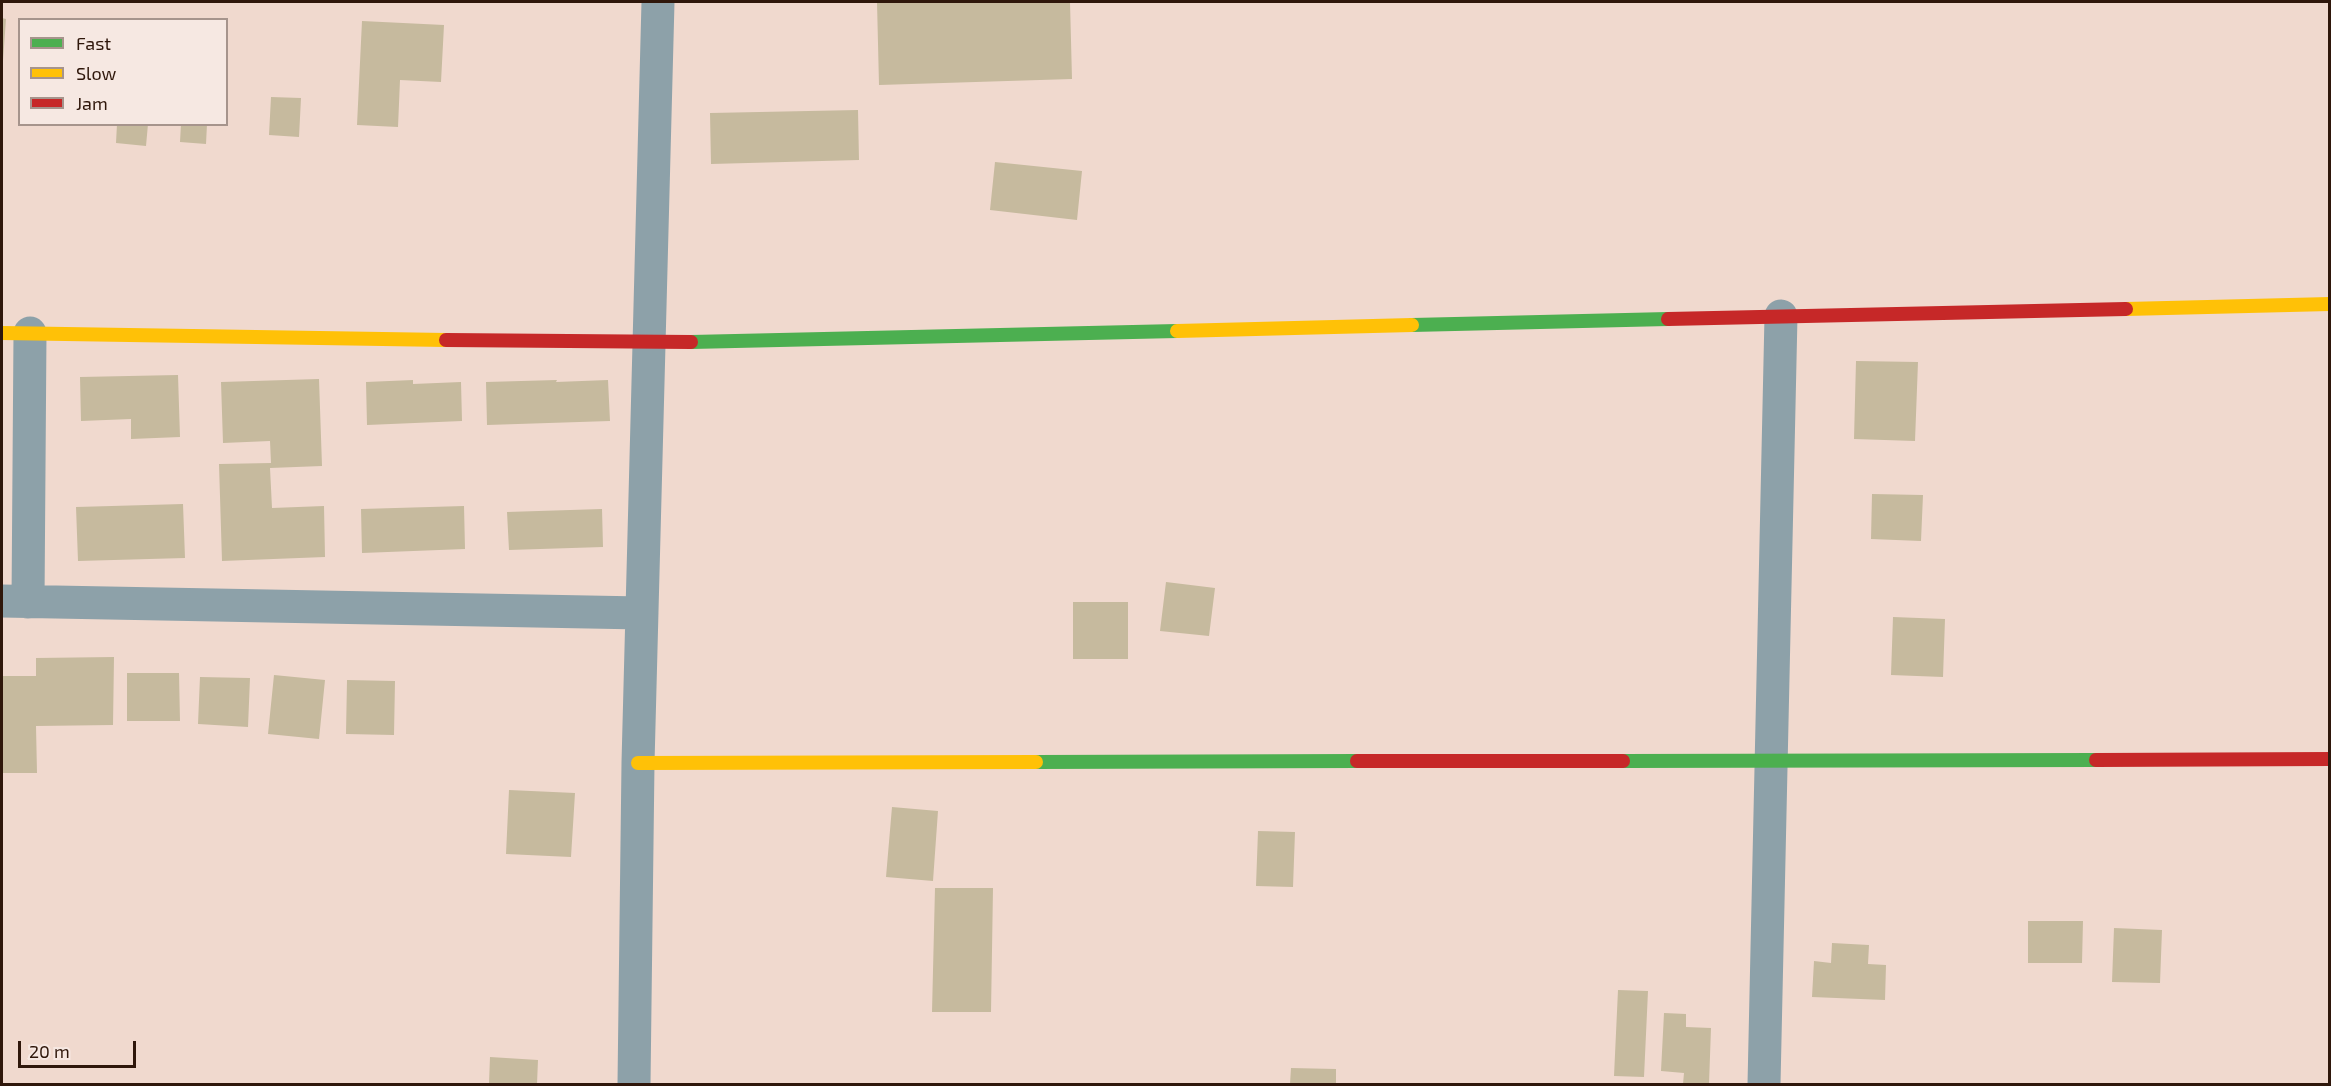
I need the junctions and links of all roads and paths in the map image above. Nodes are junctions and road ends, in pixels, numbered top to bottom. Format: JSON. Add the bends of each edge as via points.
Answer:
{"nodes":[{"id":1,"x":658,"y":2,"type":"edge"},
{"id":2,"x":2330,"y":303,"type":"edge"},
{"id":3,"x":1781,"y":316,"type":"junction"},
{"id":4,"x":16,"y":333,"type":"edge"},
{"id":5,"x":649,"y":343,"type":"junction"},
{"id":6,"x":15,"y":602,"type":"edge"},
{"id":7,"x":642,"y":613,"type":"junction"},
{"id":8,"x":2330,"y":759,"type":"edge"},
{"id":9,"x":1771,"y":760,"type":"junction"},
{"id":10,"x":638,"y":763,"type":"junction"},
{"id":11,"x":634,"y":1084,"type":"edge"},
{"id":12,"x":1764,"y":1084,"type":"edge"}],
"edges":[{"from":1,"to":5,"type":"street"},
{"from":2,"to":3,"type":"street"},
{"from":3,"to":5,"type":"street"},
{"from":3,"to":9,"type":"street"},
{"from":4,"to":5,"type":"street"},
{"from":4,"to":6,"type":"street"},
{"from":5,"to":7,"type":"street"},
{"from":6,"to":7,"type":"street"},
{"from":7,"to":10,"type":"street"},
{"from":8,"to":9,"type":"street"},
{"from":9,"to":10,"type":"street"},
{"from":9,"to":12,"type":"street"},
{"from":10,"to":11,"type":"street"}]}
